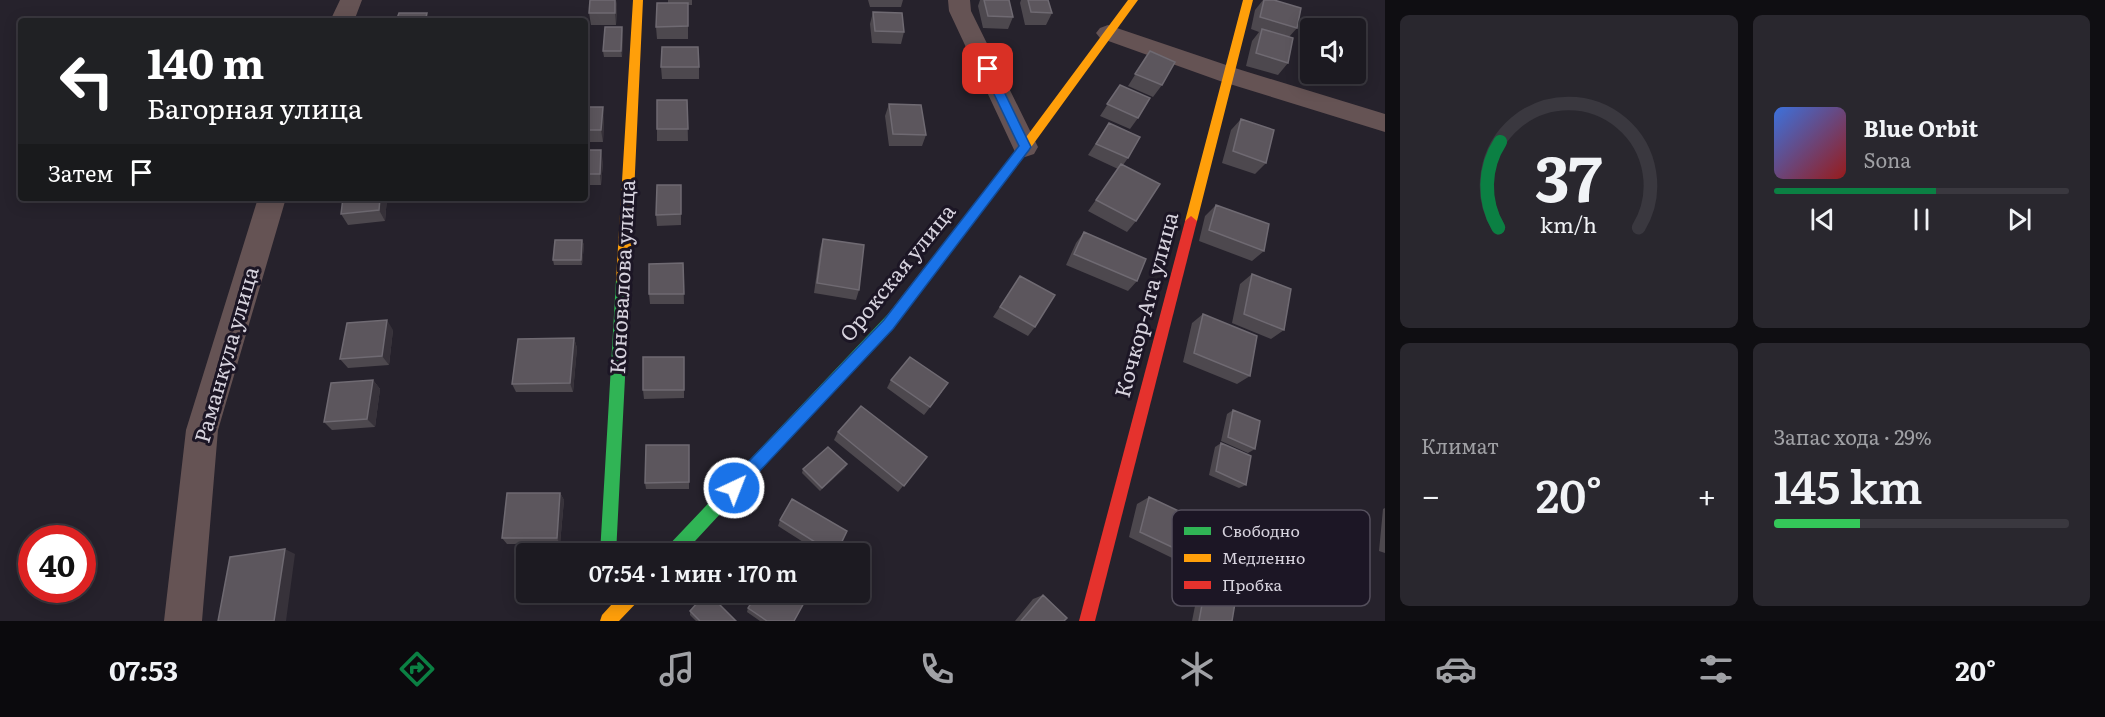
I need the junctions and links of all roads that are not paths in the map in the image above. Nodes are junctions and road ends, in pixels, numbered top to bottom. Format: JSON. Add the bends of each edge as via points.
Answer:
{"nodes":[{"id":1,"x":351,"y":0,"type":"edge"},
{"id":2,"x":638,"y":0,"type":"edge"},
{"id":3,"x":959,"y":0,"type":"edge"},
{"id":4,"x":1133,"y":0,"type":"edge"},
{"id":5,"x":1248,"y":0,"type":"edge"},
{"id":6,"x":343,"y":18,"type":"edge"},
{"id":7,"x":1108,"y":33,"type":"junction"},
{"id":8,"x":1229,"y":75,"type":"junction"},
{"id":9,"x":1385,"y":123,"type":"edge"},
{"id":10,"x":1025,"y":147,"type":"junction"},
{"id":11,"x":271,"y":201,"type":"edge"},
{"id":12,"x":609,"y":543,"type":"edge"},
{"id":13,"x":682,"y":543,"type":"edge"},
{"id":14,"x":606,"y":603,"type":"edge"},
{"id":15,"x":624,"y":603,"type":"edge"},
{"id":16,"x":183,"y":621,"type":"edge"},
{"id":17,"x":606,"y":621,"type":"edge"},
{"id":18,"x":1087,"y":621,"type":"edge"}],
"edges":[{"from":1,"to":6,"type":"street"},
{"from":2,"to":12,"type":"street","name":"Коновалова улица"},
{"from":3,"to":10,"type":"street","via":[[960,10]]},
{"from":4,"to":7,"type":"street","name":"Орокская улица"},
{"from":5,"to":8,"type":"street","name":"Кочкор-Ата улица"},
{"from":7,"to":8,"type":"street"},
{"from":7,"to":10,"type":"street","name":"Орокская улица"},
{"from":8,"to":9,"type":"street"},
{"from":8,"to":18,"type":"street","name":"Кочкор-Ата улица"},
{"from":10,"to":13,"type":"street","name":"Орокская улица","via":[[888,324]]},
{"from":11,"to":16,"type":"street","name":"Раманкула улица","via":[[202,430]]},
{"from":14,"to":17,"type":"street"},
{"from":15,"to":17,"type":"street"}]}
